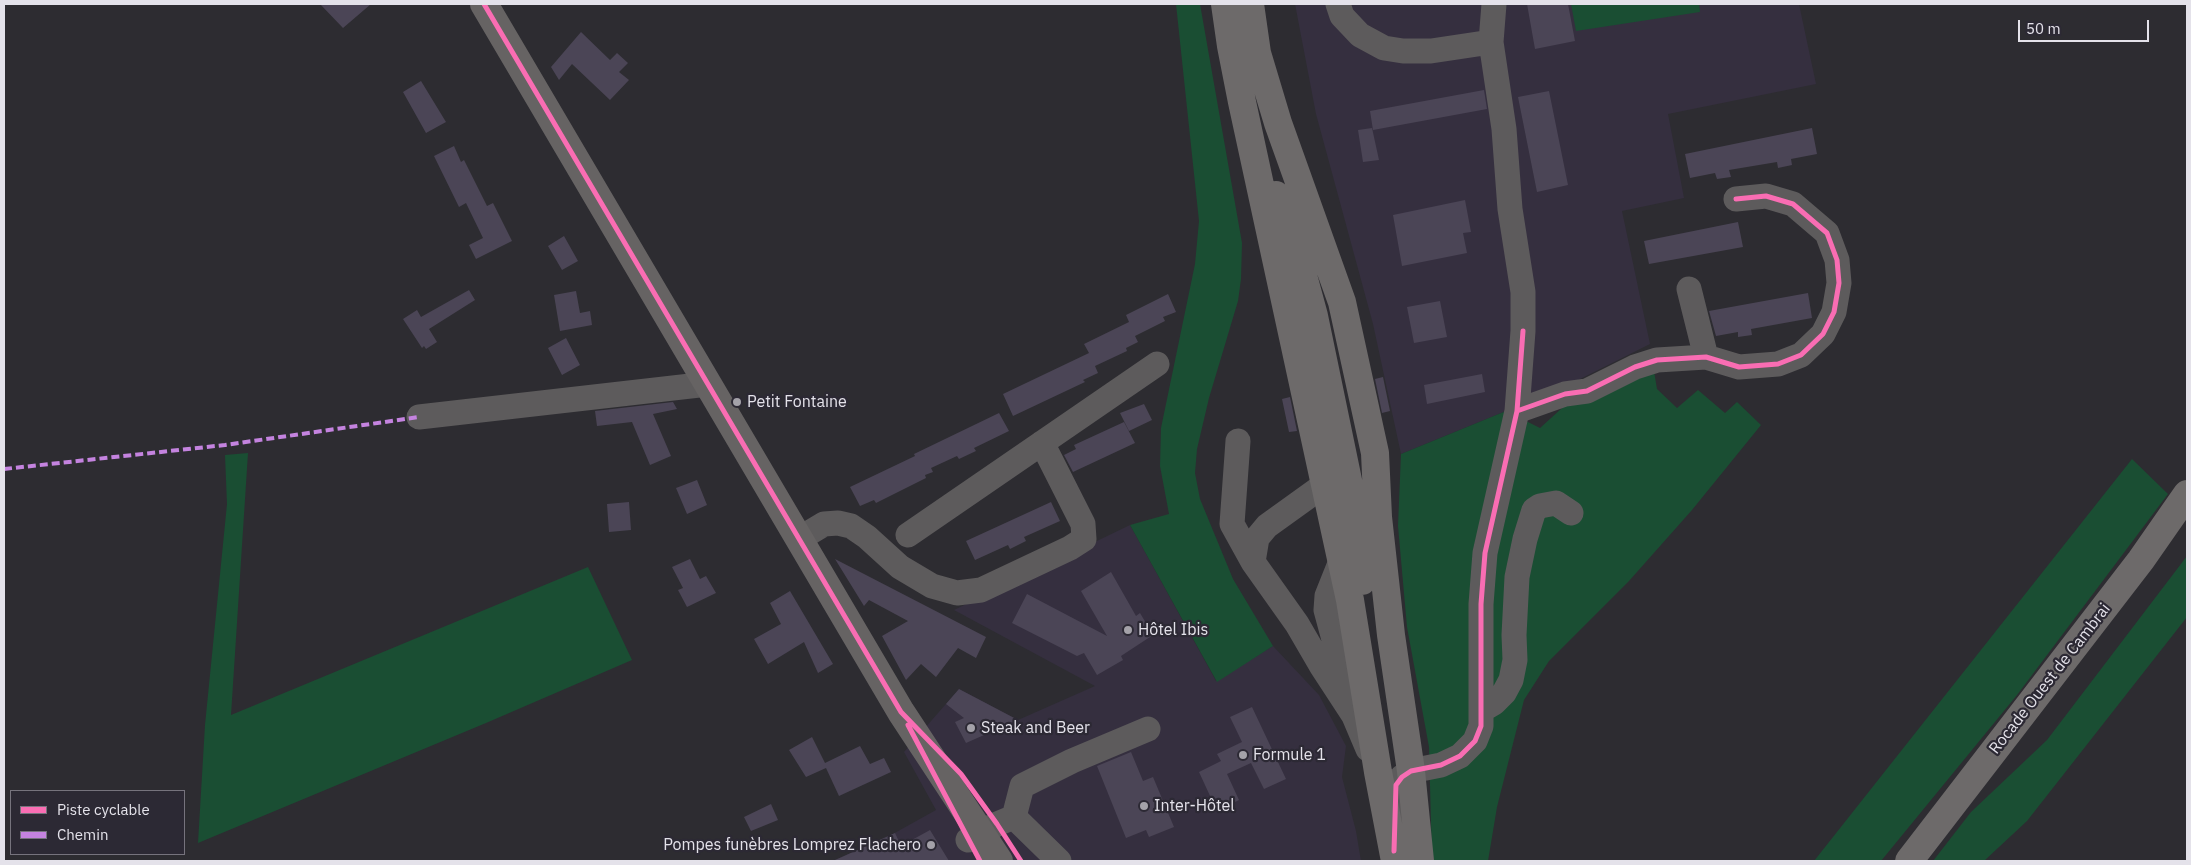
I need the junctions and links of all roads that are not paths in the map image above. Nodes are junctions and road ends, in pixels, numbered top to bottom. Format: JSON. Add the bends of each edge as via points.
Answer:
{"nodes":[{"id":1,"x":484,"y":4,"type":"edge"},
{"id":2,"x":1226,"y":4,"type":"edge"},
{"id":3,"x":1250,"y":4,"type":"edge"},
{"id":4,"x":1338,"y":4,"type":"edge"},
{"id":5,"x":1492,"y":17,"type":"edge"},
{"id":6,"x":1242,"y":102,"type":"junction"},
{"id":7,"x":1736,"y":199,"type":"dead end"},
{"id":8,"x":1689,"y":289,"type":"dead end"},
{"id":9,"x":1706,"y":357,"type":"junction"},
{"id":10,"x":1157,"y":364,"type":"dead end"},
{"id":11,"x":708,"y":384,"type":"junction"},
{"id":12,"x":1517,"y":411,"type":"junction"},
{"id":13,"x":419,"y":417,"type":"dead end"},
{"id":14,"x":1238,"y":440,"type":"dead end"},
{"id":15,"x":1042,"y":443,"type":"junction"},
{"id":16,"x":1324,"y":485,"type":"junction"},
{"id":17,"x":2187,"y":494,"type":"edge"},
{"id":18,"x":1571,"y":513,"type":"dead end"},
{"id":19,"x":908,"y":535,"type":"dead end"},
{"id":20,"x":799,"y":540,"type":"junction"},
{"id":21,"x":1341,"y":561,"type":"junction"},
{"id":22,"x":1253,"y":562,"type":"junction"},
{"id":23,"x":1482,"y":710,"type":"junction"},
{"id":24,"x":1354,"y":716,"type":"junction"},
{"id":25,"x":1148,"y":728,"type":"dead end"},
{"id":26,"x":1411,"y":771,"type":"junction"},
{"id":27,"x":1378,"y":772,"type":"junction"},
{"id":28,"x":1014,"y":817,"type":"junction"},
{"id":29,"x":976,"y":845,"type":"edge"},
{"id":30,"x":1394,"y":856,"type":"edge"},
{"id":31,"x":1000,"y":861,"type":"edge"},
{"id":32,"x":1060,"y":861,"type":"edge"},
{"id":33,"x":1420,"y":861,"type":"edge"},
{"id":34,"x":1909,"y":861,"type":"edge"}],
"edges":[{"from":1,"to":11,"type":"main road"},
{"from":2,"to":6,"type":"highway"},
{"from":3,"to":26,"type":"highway","via":[[1257,53],[1278,123],[1342,302],[1375,453],[1378,518],[1390,625]]},
{"from":4,"to":5,"type":"street","via":[[1342,16],[1360,35],[1384,48],[1403,51],[1431,51]]},
{"from":5,"to":12,"type":"street","via":[[1510,209],[1523,292]]},
{"from":6,"to":16,"type":"highway"},
{"from":6,"to":27,"type":"highway","via":[[1295,246],[1314,316],[1349,485],[1372,653]]},
{"from":7,"to":9,"type":"street","via":[[1766,196],[1793,204],[1827,233],[1838,268],[1834,312],[1823,334],[1801,355],[1778,364],[1740,367]]},
{"from":8,"to":9,"type":"street"},
{"from":9,"to":12,"type":"street","via":[[1657,360],[1586,391],[1565,394]]},
{"from":10,"to":15,"type":"street"},
{"from":11,"to":13,"type":"street"},
{"from":11,"to":20,"type":"main road"},
{"from":12,"to":23,"type":"street","via":[[1485,552],[1481,604]]},
{"from":14,"to":22,"type":"street","via":[[1232,524]]},
{"from":15,"to":19,"type":"street"},
{"from":15,"to":20,"type":"street","via":[[1083,524],[1084,539],[981,590],[957,593],[932,586],[900,567],[851,526],[824,524]]},
{"from":16,"to":21,"type":"highway"},
{"from":16,"to":22,"type":"street","via":[[1267,526],[1257,538]]},
{"from":17,"to":34,"type":"highway","name":"Rocade Ouest de Cambrai","via":[[2141,560]]},
{"from":18,"to":23,"type":"street","via":[[1556,503],[1534,510],[1517,577],[1512,680],[1494,703]]},
{"from":20,"to":29,"type":"main road"},
{"from":21,"to":24,"type":"street","via":[[1327,596],[1326,610]]},
{"from":21,"to":27,"type":"highway"},
{"from":22,"to":24,"type":"street","via":[[1297,624]]},
{"from":23,"to":26,"type":"street","via":[[1481,726],[1475,741],[1460,756],[1441,765]]},
{"from":24,"to":27,"type":"street"},
{"from":25,"to":28,"type":"street","via":[[1022,786]]},
{"from":26,"to":30,"type":"street","via":[[1396,785]]},
{"from":26,"to":33,"type":"highway"},
{"from":27,"to":30,"type":"highway"},
{"from":28,"to":29,"type":"street"},
{"from":28,"to":32,"type":"street"},
{"from":29,"to":31,"type":"main road"}]}
